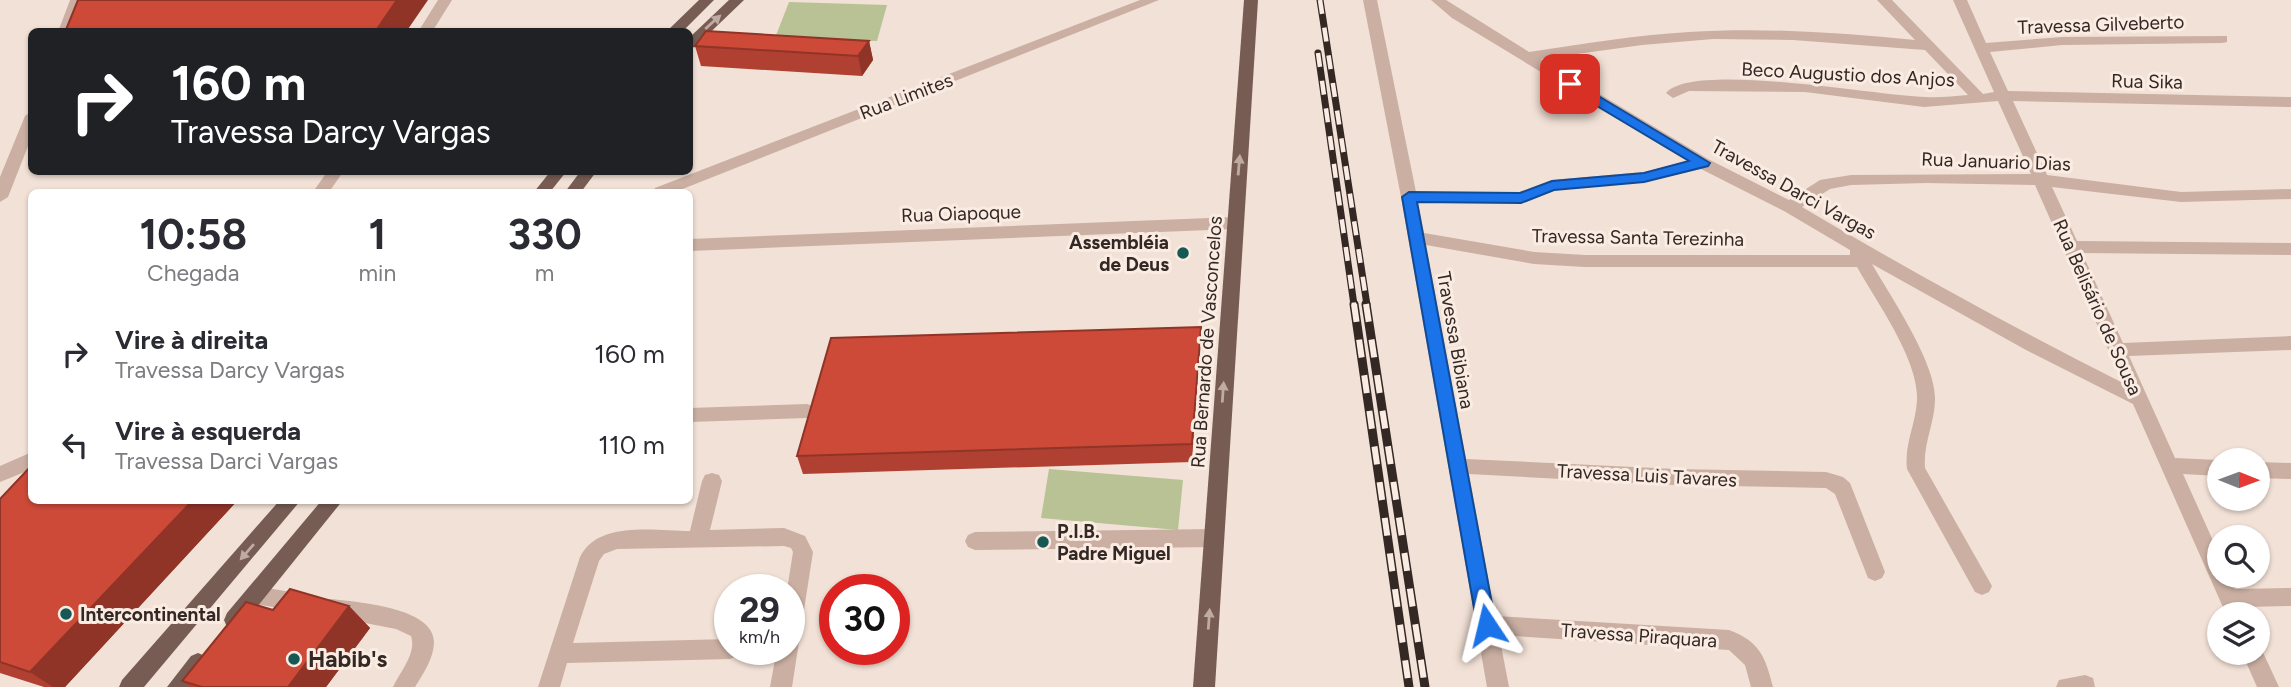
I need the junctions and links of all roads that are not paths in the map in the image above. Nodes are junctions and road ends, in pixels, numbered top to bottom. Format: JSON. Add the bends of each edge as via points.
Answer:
{"nodes":[{"id":1,"x":77,"y":0,"type":"edge"},
{"id":2,"x":445,"y":0,"type":"edge"},
{"id":3,"x":707,"y":0,"type":"edge"},
{"id":4,"x":737,"y":0,"type":"edge"},
{"id":5,"x":1152,"y":0,"type":"edge"},
{"id":6,"x":1251,"y":0,"type":"edge"},
{"id":7,"x":1370,"y":0,"type":"edge"},
{"id":8,"x":1438,"y":0,"type":"edge"},
{"id":9,"x":1884,"y":0,"type":"edge"},
{"id":10,"x":1959,"y":0,"type":"edge"},
{"id":11,"x":66,"y":28,"type":"edge"},
{"id":12,"x":428,"y":28,"type":"edge"},
{"id":13,"x":677,"y":28,"type":"edge"},
{"id":14,"x":2222,"y":39,"type":"dead end"},
{"id":15,"x":693,"y":41,"type":"edge"},
{"id":16,"x":1928,"y":46,"type":"junction"},
{"id":17,"x":1981,"y":48,"type":"junction"},
{"id":18,"x":1526,"y":57,"type":"junction"},
{"id":19,"x":1673,"y":93,"type":"dead end"},
{"id":20,"x":2003,"y":96,"type":"junction"},
{"id":21,"x":1980,"y":99,"type":"junction"},
{"id":22,"x":2291,"y":102,"type":"edge"},
{"id":23,"x":28,"y":126,"type":"edge"},
{"id":24,"x":1703,"y":163,"type":"junction"},
{"id":25,"x":556,"y":175,"type":"edge"},
{"id":26,"x":2040,"y":180,"type":"junction"},
{"id":27,"x":544,"y":189,"type":"edge"},
{"id":28,"x":669,"y":189,"type":"edge"},
{"id":29,"x":2291,"y":194,"type":"edge"},
{"id":30,"x":0,"y":197,"type":"edge"},
{"id":31,"x":1409,"y":197,"type":"junction"},
{"id":32,"x":1790,"y":207,"type":"junction"},
{"id":33,"x":1234,"y":223,"type":"junction"},
{"id":34,"x":1416,"y":237,"type":"junction"},
{"id":35,"x":1852,"y":243,"type":"junction"},
{"id":36,"x":693,"y":245,"type":"edge"},
{"id":37,"x":2071,"y":247,"type":"junction"},
{"id":38,"x":2291,"y":249,"type":"edge"},
{"id":39,"x":1861,"y":261,"type":"junction"},
{"id":40,"x":2291,"y":343,"type":"edge"},
{"id":41,"x":2117,"y":350,"type":"junction"},
{"id":42,"x":2139,"y":399,"type":"junction"},
{"id":43,"x":807,"y":411,"type":"edge"},
{"id":44,"x":693,"y":415,"type":"edge"},
{"id":45,"x":28,"y":462,"type":"edge"},
{"id":46,"x":1457,"y":466,"type":"junction"},
{"id":47,"x":2169,"y":466,"type":"junction"},
{"id":48,"x":2207,"y":468,"type":"edge"},
{"id":49,"x":2270,"y":470,"type":"edge"},
{"id":50,"x":2291,"y":471,"type":"edge"},
{"id":51,"x":0,"y":474,"type":"edge"},
{"id":52,"x":712,"y":481,"type":"dead end"},
{"id":53,"x":289,"y":504,"type":"edge"},
{"id":54,"x":331,"y":504,"type":"edge"},
{"id":55,"x":1214,"y":538,"type":"junction"},
{"id":56,"x":698,"y":539,"type":"junction"},
{"id":57,"x":975,"y":541,"type":"dead end"},
{"id":58,"x":1875,"y":572,"type":"dead end"},
{"id":59,"x":800,"y":574,"type":"edge"},
{"id":60,"x":1982,"y":586,"type":"dead end"},
{"id":61,"x":255,"y":595,"type":"junction"},
{"id":62,"x":2291,"y":597,"type":"edge"},
{"id":63,"x":2230,"y":602,"type":"edge"},
{"id":64,"x":2258,"y":602,"type":"edge"},
{"id":65,"x":1487,"y":625,"type":"junction"},
{"id":66,"x":225,"y":631,"type":"edge"},
{"id":67,"x":714,"y":649,"type":"edge"},
{"id":68,"x":209,"y":650,"type":"edge"},
{"id":69,"x":560,"y":653,"type":"junction"},
{"id":70,"x":785,"y":665,"type":"edge"},
{"id":71,"x":2258,"y":665,"type":"edge"},
{"id":72,"x":130,"y":687,"type":"edge"},
{"id":73,"x":178,"y":687,"type":"edge"},
{"id":74,"x":404,"y":687,"type":"edge"},
{"id":75,"x":550,"y":687,"type":"edge"},
{"id":76,"x":781,"y":687,"type":"edge"},
{"id":77,"x":1205,"y":687,"type":"edge"},
{"id":78,"x":1498,"y":687,"type":"edge"},
{"id":79,"x":1762,"y":687,"type":"edge"},
{"id":80,"x":2268,"y":687,"type":"edge"}],
"edges":[{"from":1,"to":11,"type":"street"},
{"from":2,"to":12,"type":"street"},
{"from":3,"to":13,"type":"main road"},
{"from":15,"to":4,"type":"main road","one_way":true},
{"from":5,"to":28,"type":"street","name":"Rua Limites"},
{"from":33,"to":6,"type":"main road","name":"Rua Bernardo de Vasconcelos","one_way":true},
{"from":7,"to":31,"type":"street","name":"Travessa Bibiana"},
{"from":8,"to":18,"type":"street","name":"Travessa Darci Vargas"},
{"from":9,"to":16,"type":"street"},
{"from":10,"to":17,"type":"street","name":"Rua Belisário de Sousa"},
{"from":14,"to":17,"type":"street","name":"Travessa Gilveberto","via":[[2062,41]]},
{"from":16,"to":18,"type":"street","via":[[1842,38],[1714,35],[1632,41]]},
{"from":16,"to":21,"type":"street"},
{"from":17,"to":20,"type":"street","name":"Rua Belisário de Sousa"},
{"from":18,"to":24,"type":"street","name":"Travessa Darci Vargas"},
{"from":19,"to":21,"type":"street","name":"Beco Augustio dos Anjos","via":[[1687,86],[1805,87],[1924,102]]},
{"from":20,"to":21,"type":"street","name":"Beco Augustio dos Anjos"},
{"from":20,"to":22,"type":"street","name":"Rua Sika"},
{"from":20,"to":26,"type":"street","name":"Rua Belisário de Sousa"},
{"from":23,"to":30,"type":"street"},
{"from":24,"to":31,"type":"street","via":[[1644,177],[1552,186],[1521,198]]},
{"from":24,"to":32,"type":"street","name":"Travessa Darci Vargas"},
{"from":25,"to":27,"type":"main road"},
{"from":26,"to":29,"type":"street","name":"Rua Januario Dias","via":[[2156,196]]},
{"from":26,"to":32,"type":"street","name":"Rua Januario Dias","via":[[1851,180],[1826,184]]},
{"from":26,"to":37,"type":"street","name":"Rua Belisário de Sousa"},
{"from":31,"to":34,"type":"street","name":"Travessa Bibiana"},
{"from":32,"to":35,"type":"street","name":"Travessa Darci Vargas"},
{"from":33,"to":36,"type":"street","name":"Rua Oiapoque"},
{"from":55,"to":33,"type":"main road","name":"Rua Bernardo de Vasconcelos","one_way":true},
{"from":34,"to":39,"type":"street","name":"Travessa Santa Terezinha","via":[[1511,255],[1586,261]]},
{"from":34,"to":46,"type":"street","name":"Travessa Bibiana"},
{"from":35,"to":39,"type":"street"},
{"from":35,"to":42,"type":"street","name":"Travessa Darci Vargas","via":[[2032,345]]},
{"from":37,"to":38,"type":"street"},
{"from":37,"to":41,"type":"street","name":"Rua Belisário de Sousa"},
{"from":39,"to":60,"type":"street","via":[[1926,387],[1927,404],[1913,450],[1916,469]]},
{"from":40,"to":41,"type":"street"},
{"from":41,"to":42,"type":"street","name":"Rua Belisário de Sousa"},
{"from":42,"to":47,"type":"street","name":"Rua Belisário de Sousa"},
{"from":43,"to":44,"type":"street"},
{"from":45,"to":51,"type":"street"},
{"from":46,"to":58,"type":"street","name":"Travessa Luis Tavares","via":[[1836,483],[1848,500]]},
{"from":46,"to":65,"type":"street","name":"Travessa Bibiana"},
{"from":47,"to":48,"type":"street"},
{"from":47,"to":63,"type":"street","name":"Rua Belisário de Sousa"},
{"from":49,"to":50,"type":"street"},
{"from":52,"to":56,"type":"street"},
{"from":53,"to":72,"type":"main road","one_way":true},
{"from":54,"to":61,"type":"main road"},
{"from":55,"to":57,"type":"street"},
{"from":77,"to":55,"type":"main road","name":"Rua Bernardo de Vasconcelos","one_way":true},
{"from":56,"to":59,"type":"street","via":[[784,537],[798,542],[803,552]]},
{"from":56,"to":69,"type":"street","via":[[616,540],[597,548],[590,557]]},
{"from":61,"to":66,"type":"main road"},
{"from":61,"to":74,"type":"street","via":[[413,625],[423,644]]},
{"from":62,"to":64,"type":"street"},
{"from":65,"to":78,"type":"street","name":"Travessa Bibiana"},
{"from":65,"to":79,"type":"street","name":"Travessa Piraquara","via":[[1729,640],[1750,651]]},
{"from":67,"to":69,"type":"street"},
{"from":68,"to":73,"type":"main road"},
{"from":69,"to":75,"type":"street"},
{"from":70,"to":76,"type":"street"},
{"from":71,"to":80,"type":"street"}]}
